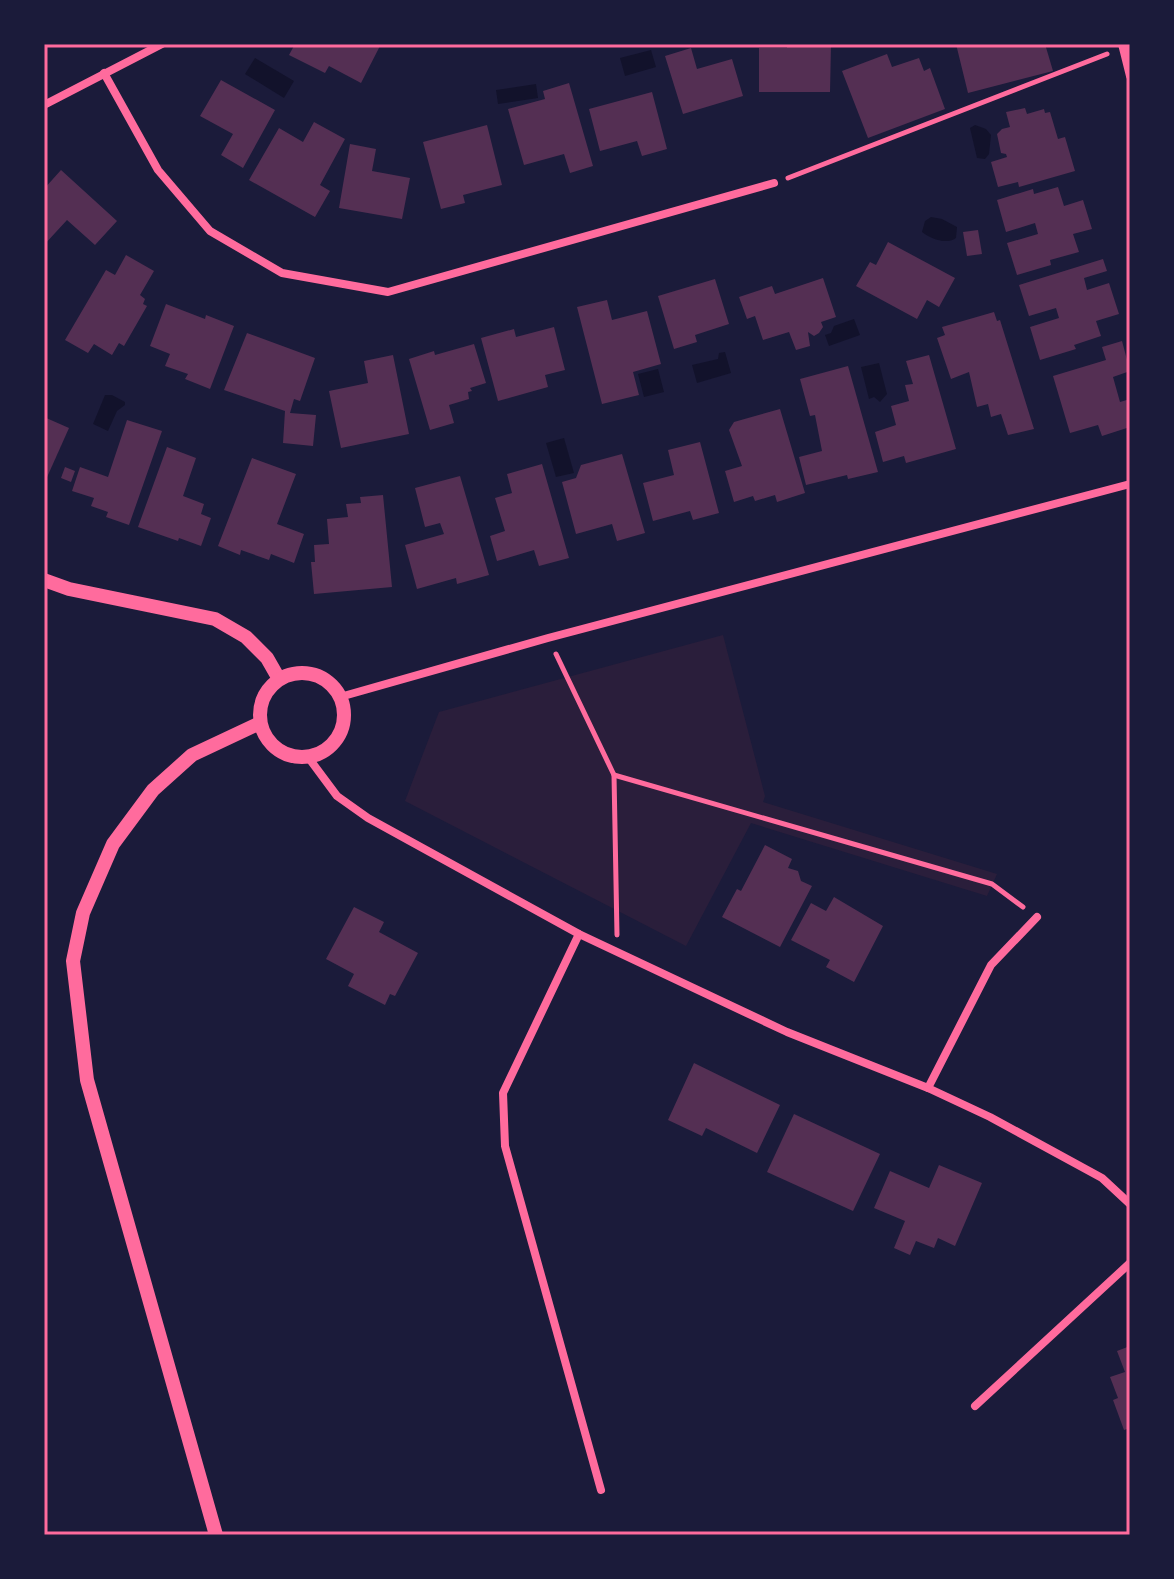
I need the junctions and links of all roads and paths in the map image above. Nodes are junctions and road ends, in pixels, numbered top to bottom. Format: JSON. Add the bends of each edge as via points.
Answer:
{"nodes":[{"id":1,"x":162,"y":44,"type":"edge"},
{"id":2,"x":1122,"y":46,"type":"edge"},
{"id":3,"x":104,"y":73,"type":"junction"},
{"id":4,"x":1130,"y":76,"type":"edge"},
{"id":5,"x":44,"y":105,"type":"edge"},
{"id":6,"x":774,"y":183,"type":"joint"},
{"id":7,"x":1130,"y":484,"type":"edge"},
{"id":8,"x":44,"y":580,"type":"edge"},
{"id":9,"x":548,"y":638,"type":"junction"},
{"id":10,"x":279,"y":679,"type":"junction"},
{"id":11,"x":340,"y":697,"type":"junction"},
{"id":12,"x":260,"y":723,"type":"junction"},
{"id":13,"x":308,"y":757,"type":"junction"},
{"id":14,"x":614,"y":775,"type":"junction"},
{"id":15,"x":1037,"y":917,"type":"joint"},
{"id":16,"x":579,"y":934,"type":"junction"},
{"id":17,"x":617,"y":952,"type":"junction"},
{"id":18,"x":928,"y":1088,"type":"junction"},
{"id":19,"x":1130,"y":1204,"type":"edge"},
{"id":20,"x":1130,"y":1263,"type":"edge"},
{"id":21,"x":975,"y":1406,"type":"dead end"},
{"id":22,"x":601,"y":1490,"type":"dead end"},
{"id":23,"x":216,"y":1535,"type":"edge"}],
"edges":[{"from":1,"to":3,"type":"street"},
{"from":2,"to":4,"type":"street"},
{"from":2,"to":6,"type":"path"},
{"from":3,"to":5,"type":"street"},
{"from":3,"to":6,"type":"street","via":[[158,170],[210,231],[282,273],[388,292]]},
{"from":7,"to":9,"type":"street"},
{"from":8,"to":10,"type":"street","via":[[215,619],[246,637]]},
{"from":9,"to":11,"type":"street"},
{"from":9,"to":14,"type":"path"},
{"from":10,"to":11,"type":"street","via":[[307,673],[332,685]]},
{"from":10,"to":12,"type":"street","via":[[263,698]]},
{"from":11,"to":13,"type":"street","via":[[344,723],[339,735],[321,753]]},
{"from":12,"to":13,"type":"street","via":[[283,753]]},
{"from":12,"to":23,"type":"street","via":[[192,755],[153,790],[113,844],[83,913],[73,961],[87,1080]]},
{"from":13,"to":16,"type":"street","via":[[337,796],[368,818]]},
{"from":14,"to":15,"type":"path","via":[[992,884]]},
{"from":14,"to":17,"type":"path"},
{"from":15,"to":18,"type":"street","via":[[991,965]]},
{"from":16,"to":17,"type":"street"},
{"from":16,"to":22,"type":"street","via":[[503,1093],[505,1146]]},
{"from":17,"to":18,"type":"street","via":[[787,1032]]},
{"from":18,"to":19,"type":"street","via":[[1102,1178]]},
{"from":20,"to":21,"type":"street"}]}
